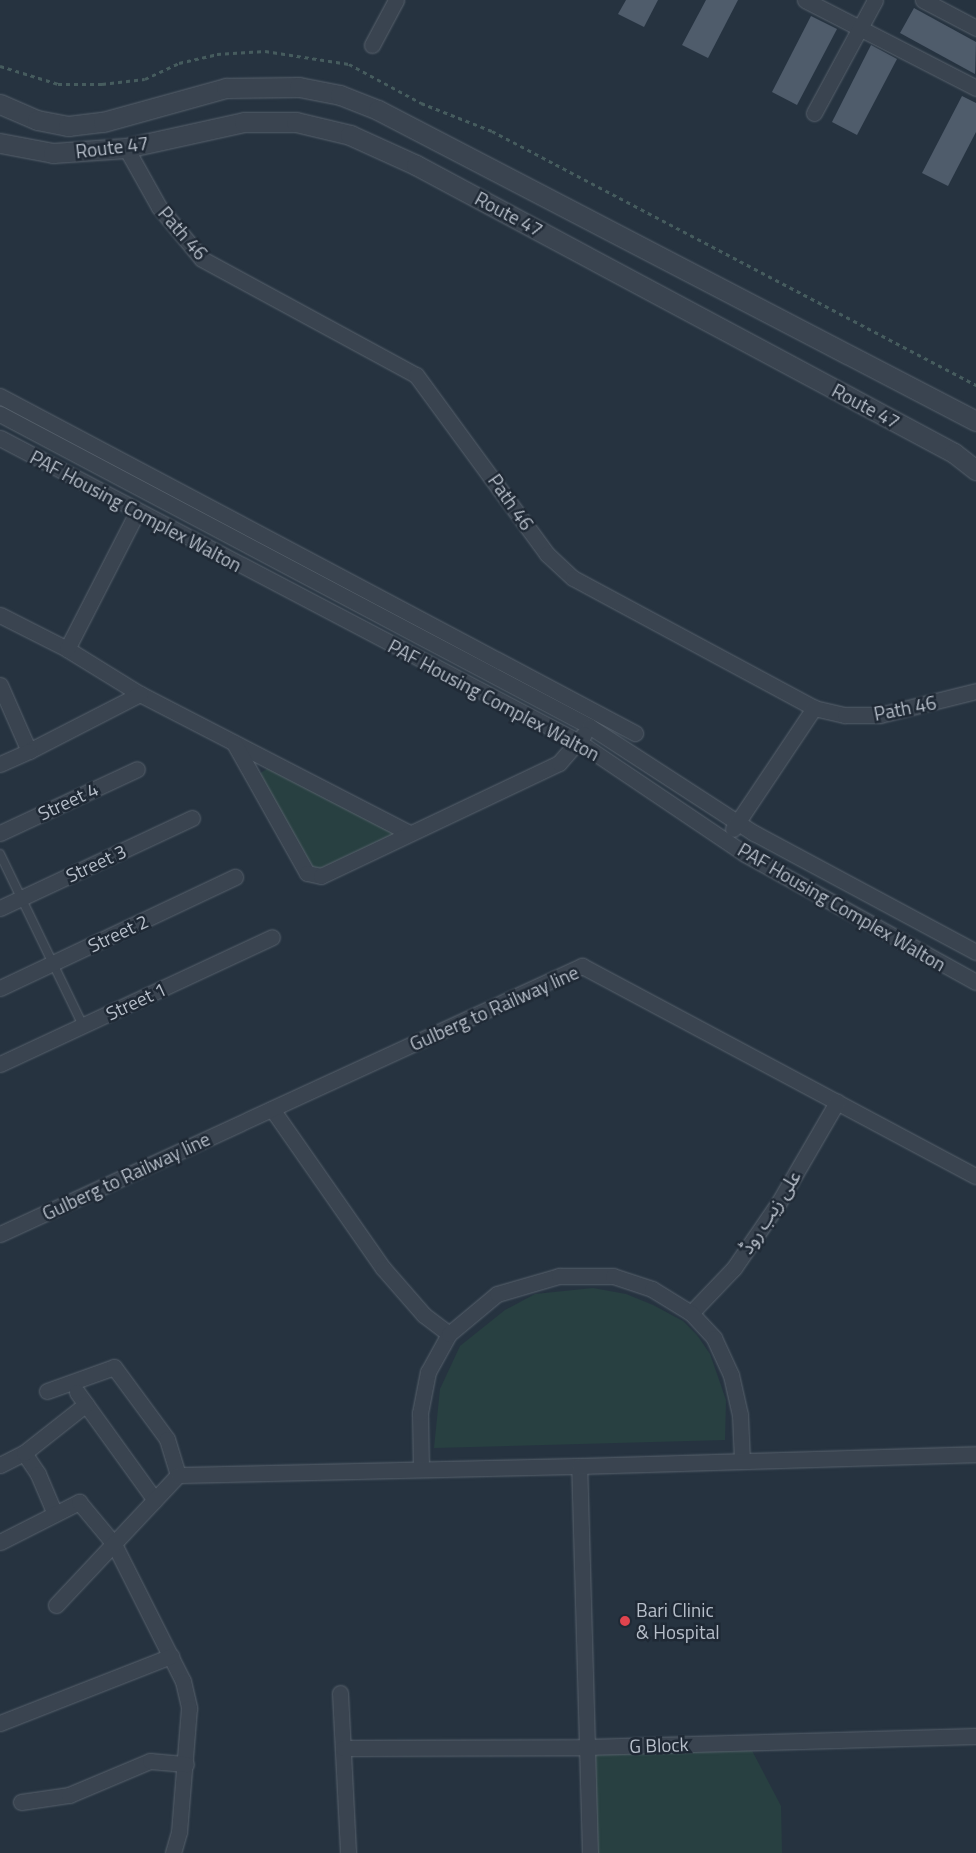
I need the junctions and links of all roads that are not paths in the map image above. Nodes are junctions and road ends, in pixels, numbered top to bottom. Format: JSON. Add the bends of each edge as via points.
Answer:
{"nodes":[{"id":1,"x":396,"y":0,"type":"edge"},
{"id":2,"x":805,"y":0,"type":"edge"},
{"id":3,"x":875,"y":0,"type":"edge"},
{"id":4,"x":923,"y":0,"type":"edge"},
{"id":5,"x":860,"y":28,"type":"junction"},
{"id":6,"x":976,"y":28,"type":"edge"},
{"id":7,"x":372,"y":46,"type":"dead end"},
{"id":8,"x":976,"y":88,"type":"edge"},
{"id":9,"x":0,"y":104,"type":"edge"},
{"id":10,"x":814,"y":113,"type":"dead end"},
{"id":11,"x":0,"y":143,"type":"edge"},
{"id":12,"x":126,"y":148,"type":"junction"},
{"id":13,"x":0,"y":396,"type":"edge"},
{"id":14,"x":0,"y":414,"type":"edge"},
{"id":15,"x":976,"y":421,"type":"edge"},
{"id":16,"x":0,"y":438,"type":"edge"},
{"id":17,"x":976,"y":470,"type":"edge"},
{"id":18,"x":137,"y":512,"type":"junction"},
{"id":19,"x":0,"y":615,"type":"edge"},
{"id":20,"x":67,"y":649,"type":"junction"},
{"id":21,"x":0,"y":685,"type":"edge"},
{"id":22,"x":976,"y":691,"type":"edge"},
{"id":23,"x":140,"y":694,"type":"junction"},
{"id":24,"x":814,"y":708,"type":"junction"},
{"id":25,"x":596,"y":712,"type":"junction"},
{"id":26,"x":589,"y":726,"type":"junction"},
{"id":27,"x":635,"y":733,"type":"dead end"},
{"id":28,"x":579,"y":742,"type":"junction"},
{"id":29,"x":234,"y":743,"type":"junction"},
{"id":30,"x":29,"y":751,"type":"junction"},
{"id":31,"x":0,"y":764,"type":"edge"},
{"id":32,"x":137,"y":769,"type":"dead end"},
{"id":33,"x":192,"y":818,"type":"dead end"},
{"id":34,"x":738,"y":823,"type":"junction"},
{"id":35,"x":0,"y":833,"type":"edge"},
{"id":36,"x":409,"y":833,"type":"junction"},
{"id":37,"x":725,"y":840,"type":"junction"},
{"id":38,"x":0,"y":854,"type":"edge"},
{"id":39,"x":235,"y":877,"type":"dead end"},
{"id":40,"x":21,"y":898,"type":"junction"},
{"id":41,"x":0,"y":908,"type":"edge"},
{"id":42,"x":272,"y":937,"type":"dead end"},
{"id":43,"x":976,"y":952,"type":"edge"},
{"id":44,"x":53,"y":963,"type":"junction"},
{"id":45,"x":976,"y":982,"type":"edge"},
{"id":46,"x":0,"y":988,"type":"edge"},
{"id":47,"x":83,"y":1026,"type":"junction"},
{"id":48,"x":0,"y":1064,"type":"edge"},
{"id":49,"x":837,"y":1102,"type":"junction"},
{"id":50,"x":272,"y":1109,"type":"junction"},
{"id":51,"x":976,"y":1176,"type":"edge"},
{"id":52,"x":0,"y":1234,"type":"edge"},
{"id":53,"x":691,"y":1313,"type":"junction"},
{"id":54,"x":449,"y":1334,"type":"junction"},
{"id":55,"x":47,"y":1391,"type":"dead end"},
{"id":56,"x":24,"y":1453,"type":"junction"},
{"id":57,"x":976,"y":1454,"type":"edge"},
{"id":58,"x":742,"y":1460,"type":"junction"},
{"id":59,"x":0,"y":1466,"type":"edge"},
{"id":60,"x":579,"y":1466,"type":"junction"},
{"id":61,"x":421,"y":1469,"type":"junction"},
{"id":62,"x":178,"y":1475,"type":"junction"},
{"id":63,"x":155,"y":1500,"type":"junction"},
{"id":64,"x":55,"y":1514,"type":"junction"},
{"id":65,"x":0,"y":1542,"type":"edge"},
{"id":66,"x":114,"y":1544,"type":"junction"},
{"id":67,"x":56,"y":1605,"type":"dead end"},
{"id":68,"x":171,"y":1656,"type":"junction"},
{"id":69,"x":340,"y":1693,"type":"dead end"},
{"id":70,"x":0,"y":1723,"type":"edge"},
{"id":71,"x":976,"y":1736,"type":"edge"},
{"id":72,"x":586,"y":1747,"type":"junction"},
{"id":73,"x":342,"y":1748,"type":"junction"},
{"id":74,"x":186,"y":1764,"type":"junction"},
{"id":75,"x":21,"y":1802,"type":"dead end"},
{"id":76,"x":173,"y":1853,"type":"edge"},
{"id":77,"x":348,"y":1853,"type":"edge"},
{"id":78,"x":590,"y":1853,"type":"edge"}],
"edges":[{"from":1,"to":7,"type":"street"},
{"from":2,"to":5,"type":"street"},
{"from":3,"to":5,"type":"street"},
{"from":4,"to":6,"type":"street"},
{"from":5,"to":8,"type":"street"},
{"from":5,"to":10,"type":"street"},
{"from":9,"to":15,"type":"street","name":"Route 47","via":[[37,120],[68,126],[103,122],[226,88],[299,87],[340,95],[378,110]]},
{"from":11,"to":12,"type":"street","name":"Route 47","via":[[53,153]]},
{"from":12,"to":17,"type":"street","name":"Route 47","via":[[244,122],[296,122],[350,135],[501,210],[954,453]]},
{"from":12,"to":24,"type":"street","name":"Path 46","via":[[159,207],[202,259],[222,274],[382,354],[416,375],[547,554],[573,578]]},
{"from":13,"to":25,"type":"street"},
{"from":14,"to":26,"type":"street","name":"PAF Housing Complex Walton"},
{"from":16,"to":18,"type":"street","name":"PAF Housing Complex Walton"},
{"from":18,"to":20,"type":"street"},
{"from":18,"to":28,"type":"street","name":"PAF Housing Complex Walton"},
{"from":19,"to":20,"type":"street"},
{"from":20,"to":23,"type":"street"},
{"from":21,"to":30,"type":"street"},
{"from":22,"to":24,"type":"street","name":"Path 46","via":[[880,716]]},
{"from":23,"to":29,"type":"street"},
{"from":23,"to":30,"type":"street"},
{"from":24,"to":34,"type":"street"},
{"from":25,"to":26,"type":"street"},
{"from":25,"to":27,"type":"street"},
{"from":26,"to":28,"type":"street"},
{"from":26,"to":34,"type":"street","name":"PAF Housing Complex Walton"},
{"from":28,"to":36,"type":"street","via":[[559,763]]},
{"from":28,"to":37,"type":"street","name":"PAF Housing Complex Walton"},
{"from":29,"to":36,"type":"street"},
{"from":29,"to":36,"type":"street","via":[[311,876],[321,876]]},
{"from":30,"to":31,"type":"street"},
{"from":32,"to":35,"type":"street","name":"Street 4"},
{"from":33,"to":40,"type":"street","name":"Street 3"},
{"from":34,"to":37,"type":"street"},
{"from":34,"to":43,"type":"street","name":"PAF Housing Complex Walton"},
{"from":37,"to":45,"type":"street","name":"PAF Housing Complex Walton"},
{"from":38,"to":40,"type":"lane"},
{"from":39,"to":44,"type":"street","name":"Street 2"},
{"from":40,"to":41,"type":"street","name":"Street 3"},
{"from":40,"to":44,"type":"lane"},
{"from":42,"to":47,"type":"street","name":"Street 1"},
{"from":44,"to":46,"type":"street","name":"Street 2"},
{"from":44,"to":47,"type":"lane"},
{"from":47,"to":48,"type":"street","name":"Street 1"},
{"from":49,"to":50,"type":"street","name":"Gulberg to Railway line","via":[[582,966]]},
{"from":49,"to":51,"type":"street","name":"Gulberg to Railway line"},
{"from":49,"to":53,"type":"street","name":"علی زیب روڈ","via":[[779,1202],[734,1268]]},
{"from":50,"to":52,"type":"street","name":"Gulberg to Railway line"},
{"from":50,"to":54,"type":"street","via":[[383,1268],[424,1315]]},
{"from":53,"to":54,"type":"street","via":[[652,1289],[613,1276],[559,1276],[497,1294]]},
{"from":53,"to":58,"type":"street","via":[[714,1338],[731,1375],[740,1415]]},
{"from":54,"to":61,"type":"street","via":[[427,1380],[420,1412]]},
{"from":55,"to":62,"type":"street","via":[[114,1367],[167,1439]]},
{"from":56,"to":59,"type":"street"},
{"from":56,"to":63,"type":"street","via":[[81,1398]]},
{"from":56,"to":64,"type":"street","via":[[38,1474]]},
{"from":57,"to":58,"type":"street"},
{"from":58,"to":60,"type":"street"},
{"from":60,"to":61,"type":"street"},
{"from":60,"to":72,"type":"street"},
{"from":61,"to":62,"type":"street"},
{"from":62,"to":63,"type":"street"},
{"from":63,"to":66,"type":"street"},
{"from":64,"to":65,"type":"street"},
{"from":64,"to":66,"type":"street","via":[[79,1502]]},
{"from":66,"to":67,"type":"street"},
{"from":66,"to":68,"type":"street"},
{"from":68,"to":70,"type":"street"},
{"from":68,"to":74,"type":"street","via":[[183,1682],[189,1708]]},
{"from":69,"to":73,"type":"street"},
{"from":71,"to":72,"type":"street","name":"G Block"},
{"from":72,"to":73,"type":"street","name":"G Block"},
{"from":72,"to":78,"type":"street"},
{"from":73,"to":77,"type":"street"},
{"from":74,"to":75,"type":"street","via":[[150,1761],[69,1795]]},
{"from":74,"to":76,"type":"street"}]}
